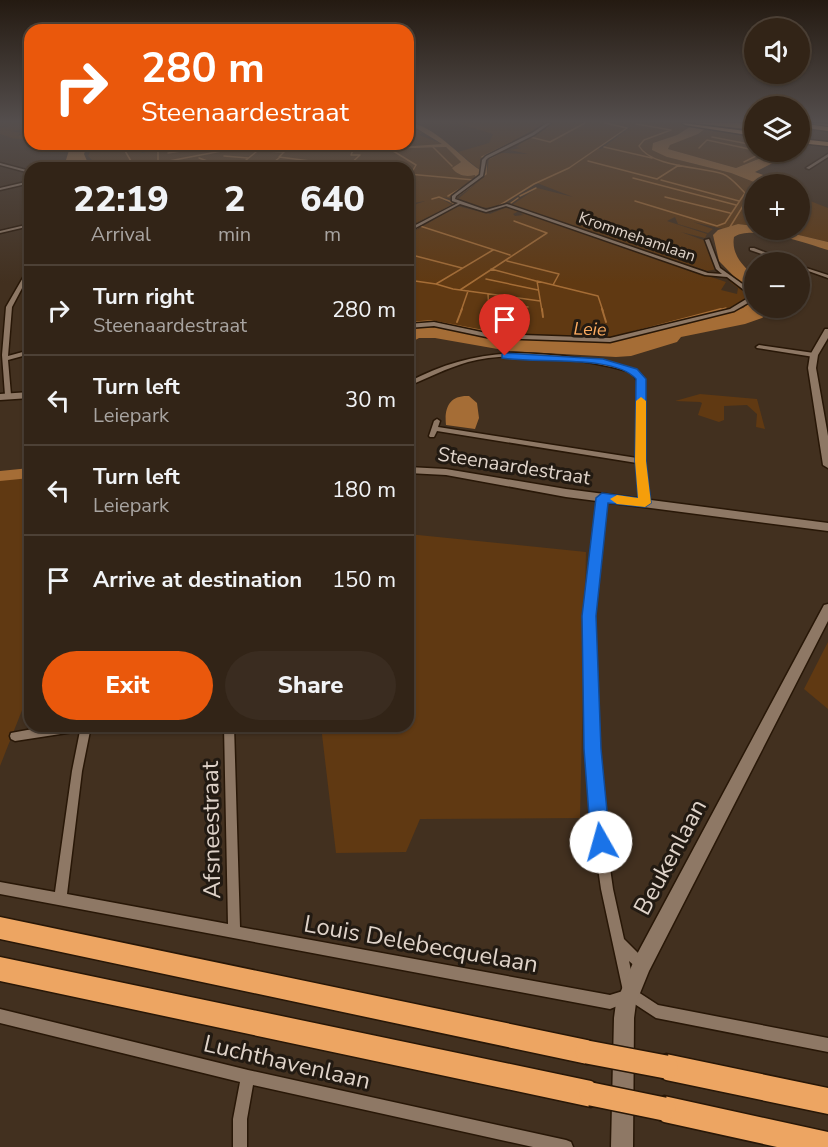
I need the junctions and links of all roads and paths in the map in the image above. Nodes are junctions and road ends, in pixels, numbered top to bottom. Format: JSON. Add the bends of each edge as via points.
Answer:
{"nodes":[{"id":1,"x":481,"y":177,"type":"edge"},
{"id":2,"x":24,"y":183,"type":"edge"},
{"id":3,"x":0,"y":189,"type":"edge"},
{"id":4,"x":458,"y":204,"type":"junction"},
{"id":5,"x":24,"y":226,"type":"edge"},
{"id":6,"x":414,"y":228,"type":"edge"},
{"id":7,"x":0,"y":232,"type":"edge"},
{"id":8,"x":707,"y":240,"type":"dead end"},
{"id":9,"x":752,"y":249,"type":"dead end"},
{"id":10,"x":760,"y":252,"type":"edge"},
{"id":11,"x":810,"y":271,"type":"edge"},
{"id":12,"x":727,"y":276,"type":"junction"},
{"id":13,"x":828,"y":277,"type":"edge"},
{"id":14,"x":24,"y":280,"type":"edge"},
{"id":15,"x":414,"y":326,"type":"edge"},
{"id":16,"x":828,"y":331,"type":"edge"},
{"id":17,"x":759,"y":347,"type":"dead end"},
{"id":18,"x":24,"y":354,"type":"edge"},
{"id":19,"x":814,"y":355,"type":"junction"},
{"id":20,"x":5,"y":359,"type":"junction"},
{"id":21,"x":414,"y":381,"type":"edge"},
{"id":22,"x":3,"y":382,"type":"edge"},
{"id":23,"x":24,"y":395,"type":"edge"},
{"id":24,"x":4,"y":396,"type":"edge"},
{"id":25,"x":437,"y":421,"type":"dead end"},
{"id":26,"x":436,"y":429,"type":"junction"},
{"id":27,"x":432,"y":436,"type":"dead end"},
{"id":28,"x":640,"y":461,"type":"junction"},
{"id":29,"x":828,"y":465,"type":"edge"},
{"id":30,"x":414,"y":470,"type":"edge"},
{"id":31,"x":602,"y":498,"type":"junction"},
{"id":32,"x":645,"y":503,"type":"junction"},
{"id":33,"x":828,"y":527,"type":"edge"},
{"id":34,"x":828,"y":609,"type":"edge"},
{"id":35,"x":37,"y":732,"type":"edge"},
{"id":36,"x":86,"y":732,"type":"edge"},
{"id":37,"x":229,"y":732,"type":"edge"},
{"id":38,"x":15,"y":735,"type":"dead end"},
{"id":39,"x":0,"y":888,"type":"edge"},
{"id":40,"x":60,"y":900,"type":"junction"},
{"id":41,"x":0,"y":928,"type":"edge"},
{"id":42,"x":234,"y":932,"type":"junction"},
{"id":43,"x":619,"y":943,"type":"junction"},
{"id":44,"x":642,"y":965,"type":"junction"},
{"id":45,"x":0,"y":969,"type":"edge"},
{"id":46,"x":630,"y":994,"type":"junction"},
{"id":47,"x":0,"y":1016,"type":"edge"},
{"id":48,"x":828,"y":1045,"type":"edge"},
{"id":49,"x":248,"y":1077,"type":"junction"},
{"id":50,"x":828,"y":1101,"type":"edge"},
{"id":51,"x":828,"y":1145,"type":"edge"},
{"id":52,"x":240,"y":1147,"type":"edge"},
{"id":53,"x":566,"y":1147,"type":"edge"},
{"id":54,"x":622,"y":1147,"type":"edge"}],
"edges":[{"from":1,"to":4,"type":"street","via":[[453,197]]},
{"from":2,"to":3,"type":"street"},
{"from":4,"to":6,"type":"street"},
{"from":4,"to":12,"type":"street","name":"Krommehamlaan","via":[[486,211],[506,205],[707,274]]},
{"from":5,"to":7,"type":"street"},
{"from":8,"to":12,"type":"street","via":[[718,269]]},
{"from":9,"to":10,"type":"street"},
{"from":11,"to":13,"type":"street"},
{"from":12,"to":15,"type":"street","via":[[746,289],[751,298],[732,310],[625,338],[519,338],[434,324]]},
{"from":14,"to":20,"type":"street","via":[[9,307]]},
{"from":16,"to":19,"type":"street"},
{"from":17,"to":19,"type":"street"},
{"from":18,"to":20,"type":"street"},
{"from":19,"to":29,"type":"street","via":[[812,368]]},
{"from":20,"to":22,"type":"street"},
{"from":21,"to":28,"type":"street","via":[[452,364],[478,358],[548,358],[634,371],[641,379]]},
{"from":22,"to":24,"type":"street"},
{"from":23,"to":24,"type":"street"},
{"from":25,"to":26,"type":"street"},
{"from":26,"to":27,"type":"street"},
{"from":26,"to":28,"type":"street"},
{"from":28,"to":32,"type":"street"},
{"from":30,"to":31,"type":"street","name":"Steenaardestraat"},
{"from":31,"to":32,"type":"street","name":"Steenaardestraat"},
{"from":31,"to":43,"type":"street","via":[[589,616],[591,707],[597,819]]},
{"from":32,"to":33,"type":"street","name":"Steenaardestraat"},
{"from":34,"to":44,"type":"street","name":"Beukenlaan"},
{"from":35,"to":38,"type":"street"},
{"from":36,"to":40,"type":"street"},
{"from":37,"to":42,"type":"street","name":"Afsneestraat"},
{"from":39,"to":40,"type":"street","name":"Louis Delebecquelaan"},
{"from":40,"to":42,"type":"street","name":"Louis Delebecquelaan"},
{"from":41,"to":50,"type":"highway","bridge":true},
{"from":42,"to":46,"type":"street","name":"Louis Delebecquelaan","via":[[610,1002]]},
{"from":43,"to":44,"type":"street"},
{"from":43,"to":46,"type":"street"},
{"from":44,"to":46,"type":"street","name":"Beukenlaan"},
{"from":45,"to":51,"type":"highway","bridge":true},
{"from":46,"to":48,"type":"street","via":[[656,1011]]},
{"from":46,"to":54,"type":"street","name":"Beukenlaan","via":[[624,1018]]},
{"from":47,"to":49,"type":"street","name":"Luchthavenlaan"},
{"from":49,"to":52,"type":"street","via":[[240,1119]]},
{"from":49,"to":53,"type":"street","name":"Luchthavenlaan"}]}
